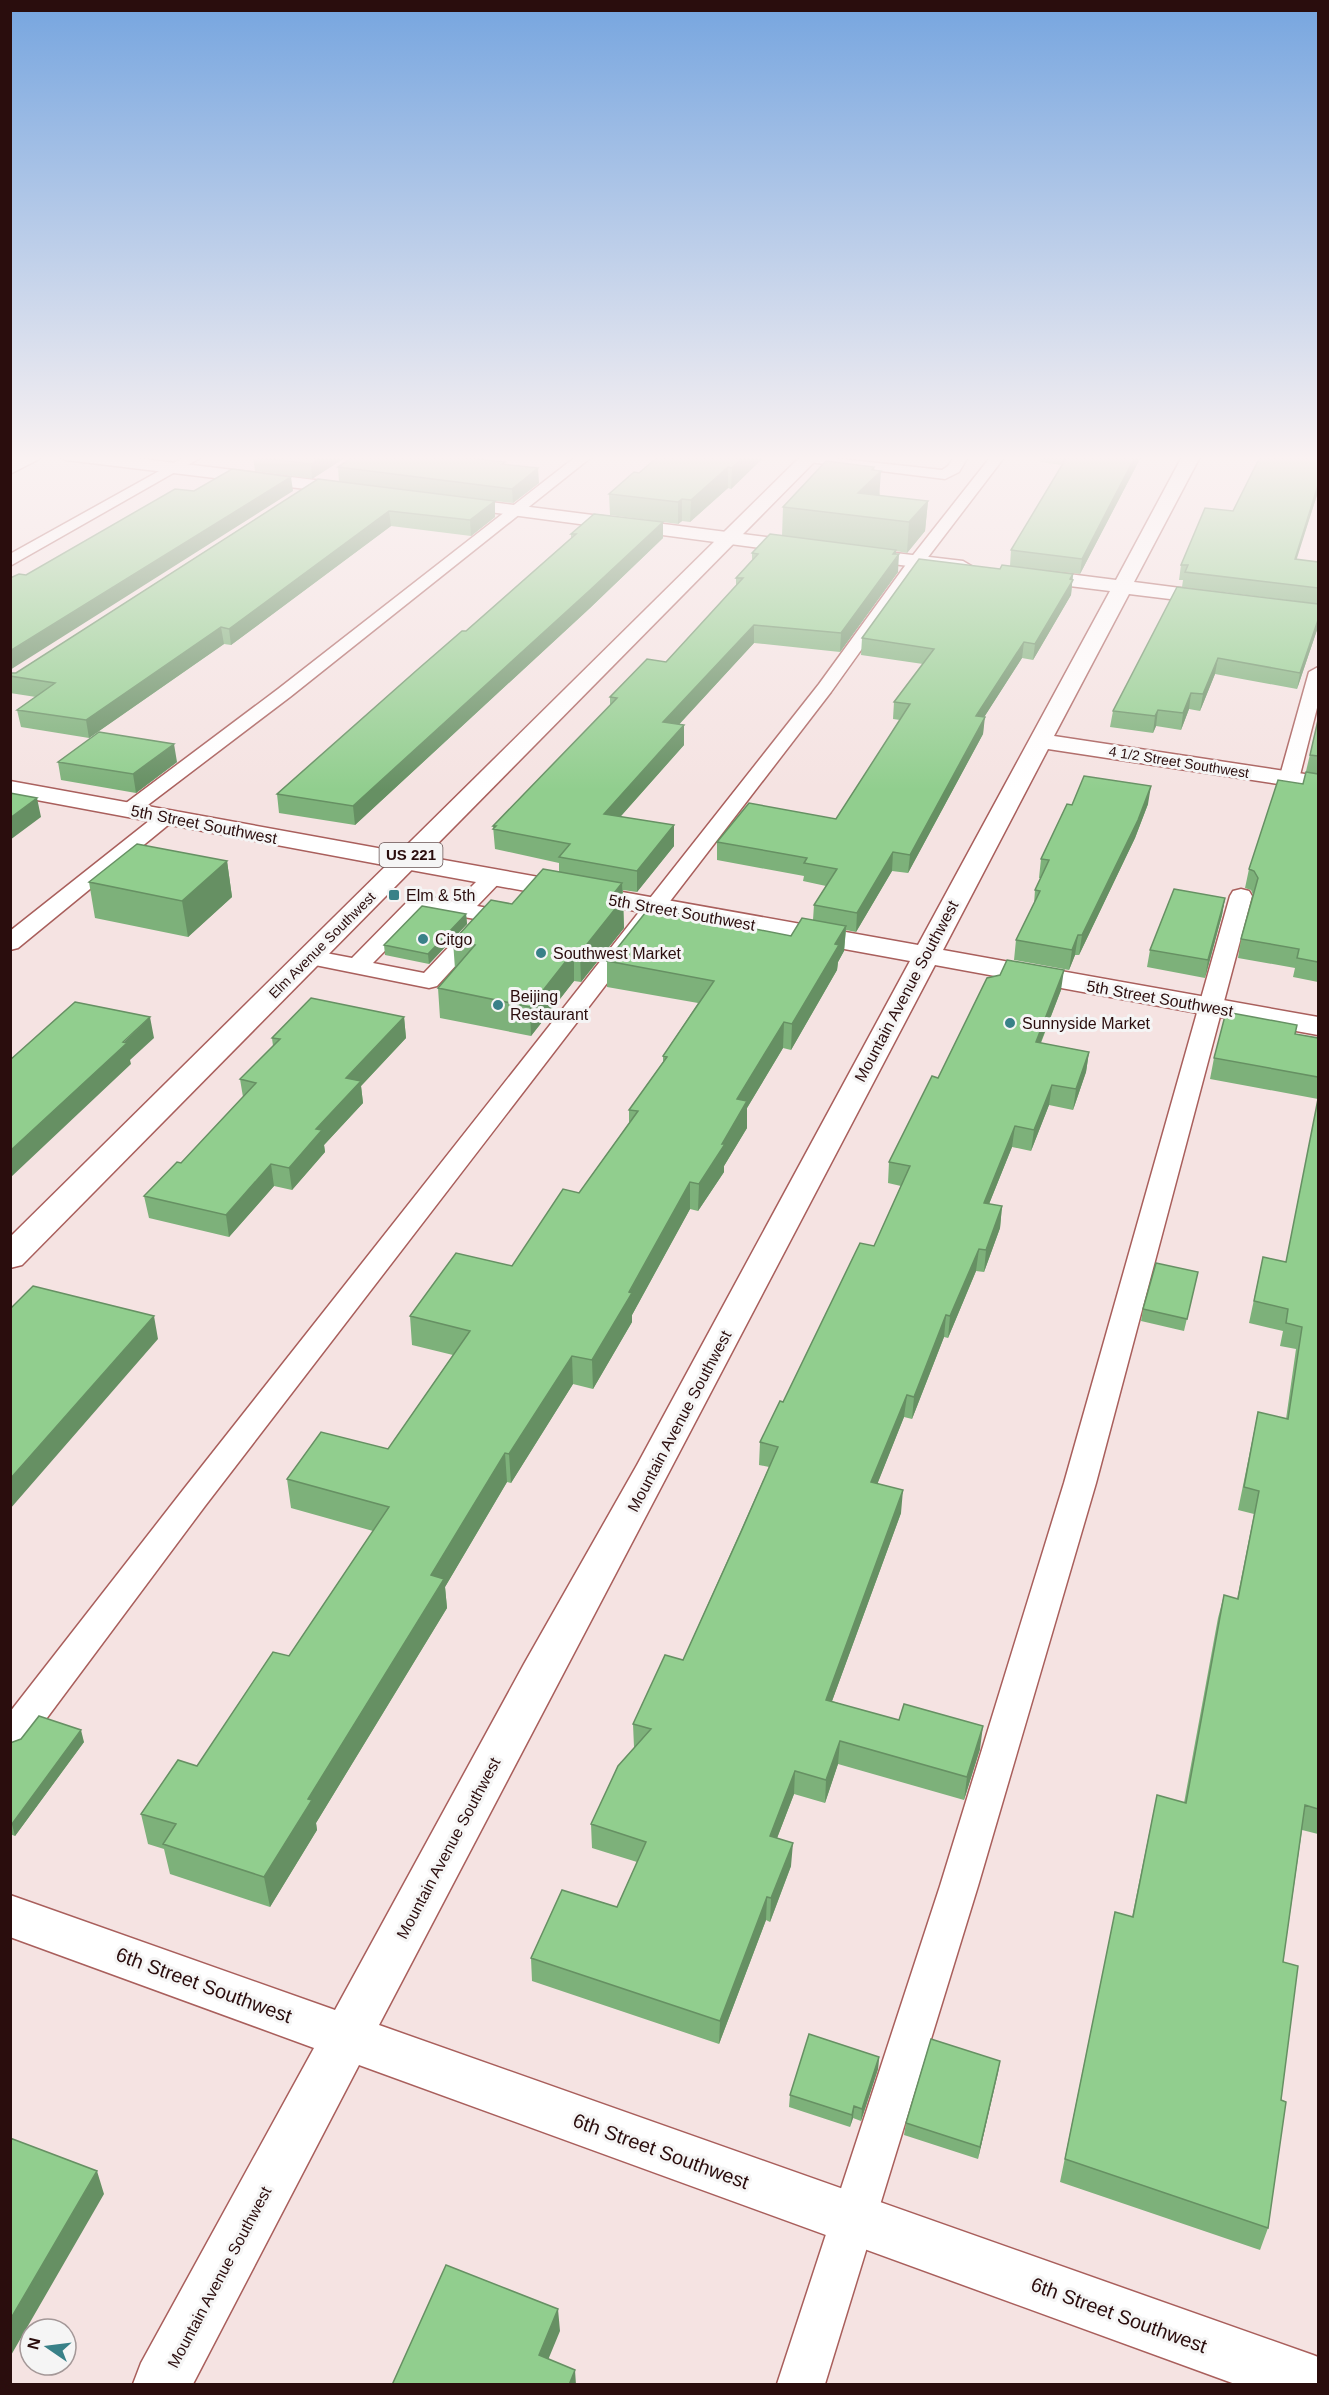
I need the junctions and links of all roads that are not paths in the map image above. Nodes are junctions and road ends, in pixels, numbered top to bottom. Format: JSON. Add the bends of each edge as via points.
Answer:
{"nodes":[{"id":1,"x":444,"y":567,"type":"edge"},
{"id":2,"x":699,"y":567,"type":"edge"},
{"id":3,"x":913,"y":567,"type":"edge"},
{"id":4,"x":957,"y":567,"type":"edge"},
{"id":5,"x":1133,"y":567,"type":"edge"},
{"id":6,"x":985,"y":570,"type":"edge"},
{"id":7,"x":1008,"y":573,"type":"edge"},
{"id":8,"x":1122,"y":587,"type":"junction"},
{"id":9,"x":1238,"y":602,"type":"edge"},
{"id":10,"x":1318,"y":672,"type":"edge"},
{"id":11,"x":1039,"y":741,"type":"junction"},
{"id":12,"x":1289,"y":779,"type":"junction"},
{"id":13,"x":1318,"y":783,"type":"edge"},
{"id":14,"x":10,"y":788,"type":"edge"},
{"id":15,"x":129,"y":810,"type":"junction"},
{"id":16,"x":166,"y":817,"type":"junction"},
{"id":17,"x":405,"y":861,"type":"junction"},
{"id":18,"x":493,"y":878,"type":"junction"},
{"id":19,"x":1241,"y":896,"type":"dead end"},
{"id":20,"x":652,"y":906,"type":"junction"},
{"id":21,"x":461,"y":909,"type":"junction"},
{"id":22,"x":10,"y":943,"type":"edge"},
{"id":23,"x":925,"y":956,"type":"junction"},
{"id":24,"x":310,"y":957,"type":"junction"},
{"id":25,"x":357,"y":966,"type":"junction"},
{"id":26,"x":1212,"y":1007,"type":"junction"},
{"id":27,"x":1318,"y":1026,"type":"edge"},
{"id":28,"x":10,"y":1257,"type":"edge"},
{"id":29,"x":10,"y":1740,"type":"edge"},
{"id":30,"x":10,"y":1916,"type":"edge"},
{"id":31,"x":348,"y":2037,"type":"junction"},
{"id":32,"x":852,"y":2220,"type":"junction"},
{"id":33,"x":162,"y":2385,"type":"edge"},
{"id":34,"x":801,"y":2385,"type":"edge"},
{"id":35,"x":1313,"y":2385,"type":"edge"}],
"edges":[{"from":1,"to":15,"type":"lane"},
{"from":2,"to":17,"type":"street","name":"Elm Avenue Southwest","number":"US 221"},
{"from":3,"to":20,"type":"lane","via":[[825,688]]},
{"from":4,"to":6,"type":"street"},
{"from":5,"to":8,"type":"street","name":"Mountain Avenue Southwest"},
{"from":7,"to":8,"type":"street"},
{"from":8,"to":9,"type":"street"},
{"from":8,"to":11,"type":"street","name":"Mountain Avenue Southwest"},
{"from":10,"to":12,"type":"lane"},
{"from":11,"to":12,"type":"street","name":"4 1/2 Street Southwest"},
{"from":11,"to":23,"type":"street","name":"Mountain Avenue Southwest"},
{"from":12,"to":13,"type":"street","name":"4 1/2 Street Southwest"},
{"from":14,"to":15,"type":"street","name":"5th Street Southwest"},
{"from":15,"to":16,"type":"street","name":"5th Street Southwest"},
{"from":16,"to":17,"type":"street","name":"5th Street Southwest"},
{"from":16,"to":22,"type":"lane"},
{"from":17,"to":18,"type":"street","name":"5th Street Southwest"},
{"from":17,"to":24,"type":"street","name":"Elm Avenue Southwest","number":"US 221"},
{"from":18,"to":20,"type":"street","name":"5th Street Southwest"},
{"from":18,"to":21,"type":"lane"},
{"from":19,"to":26,"type":"lane"},
{"from":20,"to":23,"type":"street","name":"5th Street Southwest"},
{"from":20,"to":29,"type":"lane","via":[[566,1023]]},
{"from":21,"to":25,"type":"lane","via":[[420,902]]},
{"from":21,"to":25,"type":"lane","via":[[491,915],[429,981]]},
{"from":23,"to":26,"type":"street","name":"5th Street Southwest"},
{"from":23,"to":31,"type":"street","name":"Mountain Avenue Southwest"},
{"from":24,"to":25,"type":"lane"},
{"from":24,"to":28,"type":"street","name":"Elm Avenue Southwest","number":"US 221"},
{"from":26,"to":27,"type":"street","name":"5th Street Southwest"},
{"from":26,"to":32,"type":"lane","via":[[1080,1483],[959,1886]]},
{"from":30,"to":31,"type":"street","name":"6th Street Southwest"},
{"from":31,"to":32,"type":"street","name":"6th Street Southwest"},
{"from":31,"to":33,"type":"street","name":"Mountain Avenue Southwest"},
{"from":32,"to":34,"type":"lane"},
{"from":32,"to":35,"type":"street","name":"6th Street Southwest"}]}
